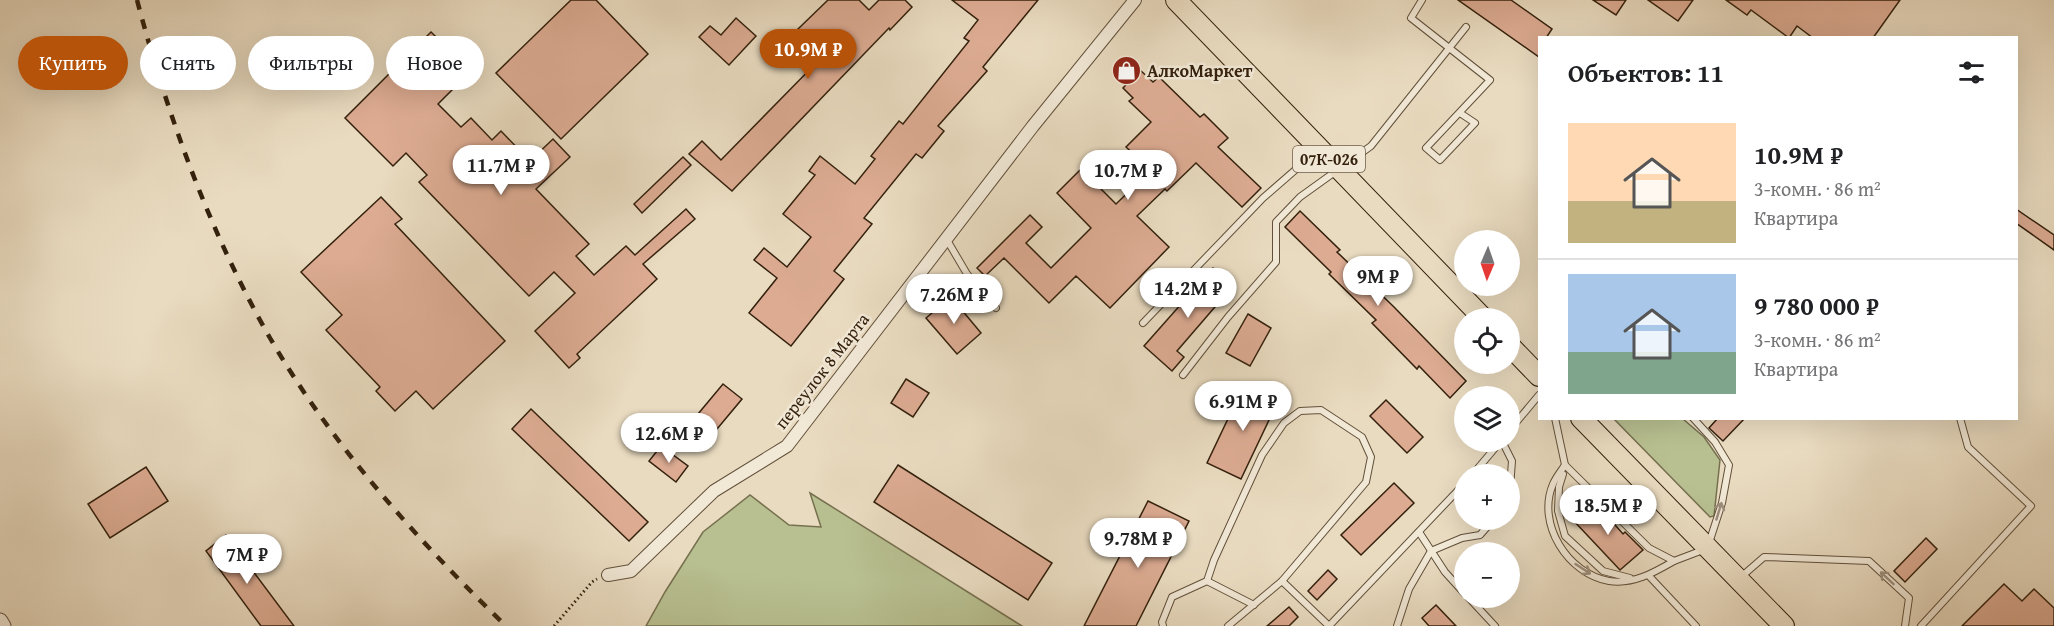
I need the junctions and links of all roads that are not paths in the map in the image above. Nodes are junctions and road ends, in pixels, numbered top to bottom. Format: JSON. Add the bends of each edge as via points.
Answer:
{"nodes":[{"id":1,"x":1135,"y":0,"type":"edge"},
{"id":2,"x":1422,"y":0,"type":"edge"},
{"id":3,"x":1187,"y":4,"type":"edge"},
{"id":4,"x":1466,"y":27,"type":"dead end"},
{"id":5,"x":1449,"y":48,"type":"junction"},
{"id":6,"x":1460,"y":113,"type":"junction"},
{"id":7,"x":1319,"y":148,"type":"junction"},
{"id":8,"x":1340,"y":169,"type":"junction"},
{"id":9,"x":946,"y":239,"type":"junction"},
{"id":10,"x":996,"y":308,"type":"dead end"},
{"id":11,"x":1473,"y":308,"type":"edge"},
{"id":12,"x":1143,"y":323,"type":"dead end"},
{"id":13,"x":1520,"y":356,"type":"edge"},
{"id":14,"x":1183,"y":375,"type":"dead end"},
{"id":15,"x":1538,"y":375,"type":"edge"},
{"id":16,"x":1538,"y":396,"type":"edge"},
{"id":17,"x":1520,"y":418,"type":"edge"},
{"id":18,"x":1555,"y":420,"type":"edge"},
{"id":19,"x":1583,"y":420,"type":"edge"},
{"id":20,"x":1695,"y":420,"type":"edge"},
{"id":21,"x":1961,"y":420,"type":"edge"},
{"id":22,"x":1492,"y":452,"type":"edge"},
{"id":23,"x":1481,"y":464,"type":"edge"},
{"id":24,"x":1565,"y":465,"type":"junction"},
{"id":25,"x":1454,"y":495,"type":"edge"},
{"id":26,"x":1484,"y":530,"type":"edge"},
{"id":27,"x":1419,"y":532,"type":"junction"},
{"id":28,"x":1708,"y":548,"type":"junction"},
{"id":29,"x":1431,"y":551,"type":"junction"},
{"id":30,"x":1674,"y":561,"type":"junction"},
{"id":31,"x":608,"y":575,"type":"road end"},
{"id":32,"x":1649,"y":576,"type":"junction"},
{"id":33,"x":1739,"y":578,"type":"junction"},
{"id":34,"x":1636,"y":579,"type":"junction"},
{"id":35,"x":1207,"y":581,"type":"junction"},
{"id":36,"x":1282,"y":581,"type":"junction"},
{"id":37,"x":1454,"y":582,"type":"edge"},
{"id":38,"x":1254,"y":605,"type":"junction"},
{"id":39,"x":1478,"y":608,"type":"edge"},
{"id":40,"x":0,"y":621,"type":"edge"},
{"id":41,"x":3,"y":626,"type":"edge"},
{"id":42,"x":1163,"y":626,"type":"edge"},
{"id":43,"x":1228,"y":626,"type":"edge"},
{"id":44,"x":1397,"y":626,"type":"edge"},
{"id":45,"x":1495,"y":626,"type":"edge"},
{"id":46,"x":1696,"y":626,"type":"edge"},
{"id":47,"x":1784,"y":626,"type":"edge"},
{"id":48,"x":1905,"y":626,"type":"edge"},
{"id":49,"x":1921,"y":626,"type":"edge"}],
"edges":[{"from":1,"to":9,"type":"street","name":"переулок 8 Марта"},
{"from":2,"to":5,"type":"lane","via":[[1411,18]]},
{"from":3,"to":7,"type":"main road","number":"07К-026"},
{"from":4,"to":5,"type":"lane"},
{"from":5,"to":6,"type":"lane","via":[[1490,80]]},
{"from":5,"to":8,"type":"lane","via":[[1371,146]]},
{"from":6,"to":6,"type":"lane","via":[[1426,148],[1440,160],[1475,123]]},
{"from":7,"to":8,"type":"main road","number":"07К-026"},
{"from":7,"to":12,"type":"lane","via":[[1263,198]]},
{"from":8,"to":11,"type":"main road","number":"07К-026"},
{"from":8,"to":14,"type":"lane","via":[[1300,197],[1276,222],[1276,262]]},
{"from":9,"to":10,"type":"lane","via":[[967,274]]},
{"from":9,"to":31,"type":"street","name":"переулок 8 Марта","via":[[787,446],[714,491],[630,571]]},
{"from":13,"to":15,"type":"main road"},
{"from":16,"to":17,"type":"lane"},
{"from":18,"to":24,"type":"lane"},
{"from":19,"to":28,"type":"main road"},
{"from":28,"to":20,"type":"lane","one_way":true,"via":[[1729,465]]},
{"from":21,"to":49,"type":"lane","via":[[1968,447],[2031,506]]},
{"from":22,"to":23,"type":"lane"},
{"from":24,"to":30,"type":"lane","via":[[1649,548]]},
{"from":24,"to":34,"type":"lane","via":[[1558,487],[1558,511],[1565,536],[1603,571]]},
{"from":24,"to":34,"type":"lane","one_way":true,"via":[[1552,485],[1548,510],[1553,534],[1566,556],[1586,573],[1610,581]]},
{"from":25,"to":27,"type":"lane"},
{"from":26,"to":29,"type":"lane","via":[[1480,535]]},
{"from":27,"to":29,"type":"lane"},
{"from":27,"to":36,"type":"lane","via":[[1329,626]]},
{"from":28,"to":30,"type":"lane"},
{"from":28,"to":33,"type":"main road"},
{"from":29,"to":37,"type":"lane"},
{"from":29,"to":44,"type":"lane","via":[[1408,589]]},
{"from":30,"to":32,"type":"lane"},
{"from":32,"to":34,"type":"lane"},
{"from":32,"to":46,"type":"lane"},
{"from":33,"to":47,"type":"main road"},
{"from":48,"to":33,"type":"lane","one_way":true,"via":[[1909,598],[1869,561],[1764,557]]},
{"from":35,"to":36,"type":"lane","via":[[1262,455],[1284,423],[1300,411],[1321,410],[1362,437],[1371,458],[1366,482]]},
{"from":35,"to":38,"type":"lane"},
{"from":35,"to":42,"type":"lane","via":[[1172,597]]},
{"from":36,"to":38,"type":"lane"},
{"from":38,"to":43,"type":"lane"},
{"from":39,"to":45,"type":"lane"},
{"from":40,"to":41,"type":"street"}]}
